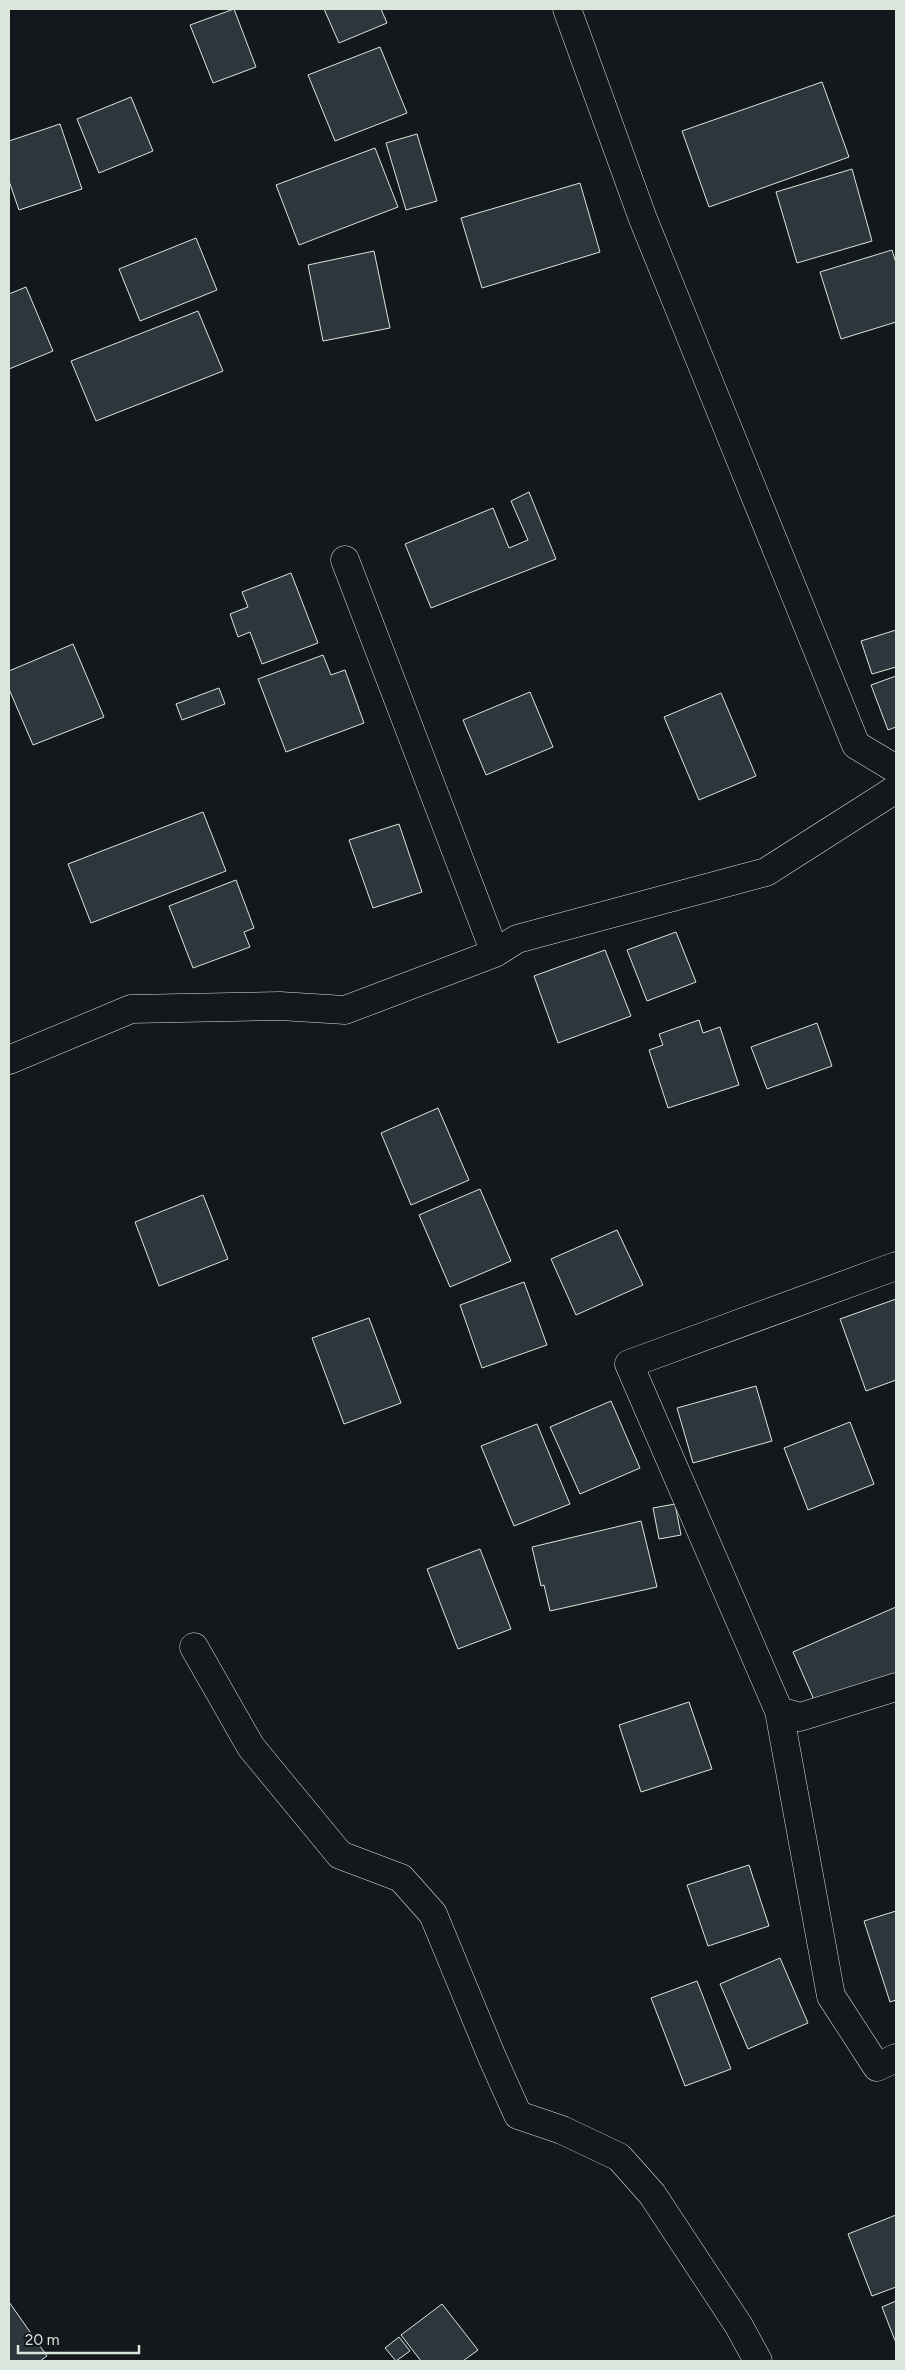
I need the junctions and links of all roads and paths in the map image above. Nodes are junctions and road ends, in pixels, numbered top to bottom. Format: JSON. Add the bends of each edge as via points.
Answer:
{"nodes":[{"id":1,"x":567,"y":9,"type":"edge"},
{"id":2,"x":345,"y":560,"type":"dead end"},
{"id":3,"x":896,"y":770,"type":"edge"},
{"id":4,"x":896,"y":789,"type":"edge"},
{"id":5,"x":495,"y":953,"type":"junction"},
{"id":6,"x":9,"y":1060,"type":"edge"},
{"id":7,"x":896,"y":1266,"type":"edge"},
{"id":8,"x":194,"y":1647,"type":"dead end"},
{"id":9,"x":896,"y":1687,"type":"edge"},
{"id":10,"x":779,"y":1711,"type":"junction"},
{"id":11,"x":896,"y":2058,"type":"edge"},
{"id":12,"x":758,"y":2361,"type":"edge"}],
"edges":[{"from":1,"to":3,"type":"street","via":[[643,219],[856,746]]},
{"from":2,"to":5,"type":"street"},
{"from":4,"to":5,"type":"street","via":[[766,872],[517,939]]},
{"from":5,"to":6,"type":"street","via":[[345,1010],[280,1006],[131,1009]]},
{"from":7,"to":10,"type":"street","via":[[629,1364]]},
{"from":8,"to":12,"type":"street","via":[[251,1747],[340,1855],[401,1878],[433,1914],[518,2115],[562,2130],[619,2157],[652,2194],[739,2326]]},
{"from":9,"to":10,"type":"street","via":[[800,1717]]},
{"from":10,"to":11,"type":"street","via":[[831,1996],[877,2066]]}]}
